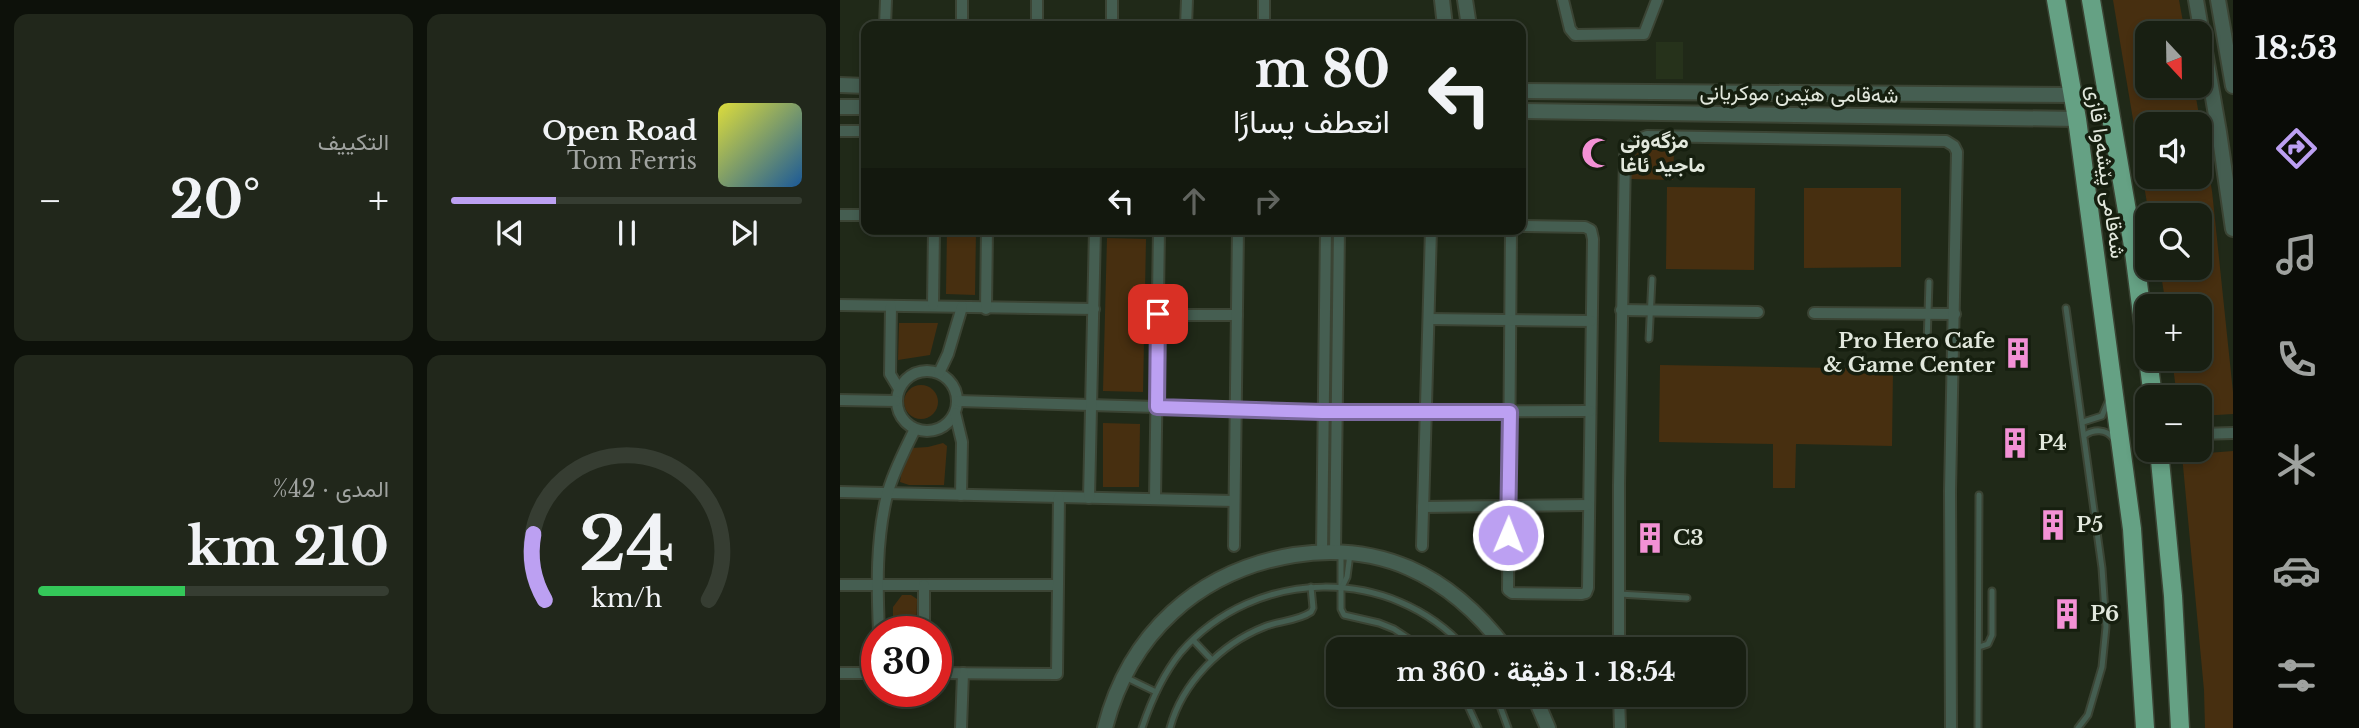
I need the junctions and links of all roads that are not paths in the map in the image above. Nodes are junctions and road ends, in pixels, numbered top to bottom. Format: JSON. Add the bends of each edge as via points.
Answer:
{"nodes":[{"id":1,"x":886,"y":0,"type":"edge"},
{"id":2,"x":962,"y":0,"type":"edge"},
{"id":3,"x":1037,"y":0,"type":"edge"},
{"id":4,"x":1112,"y":0,"type":"edge"},
{"id":5,"x":1187,"y":0,"type":"edge"},
{"id":6,"x":1264,"y":0,"type":"edge"},
{"id":7,"x":1442,"y":0,"type":"edge"},
{"id":8,"x":1465,"y":0,"type":"edge"},
{"id":9,"x":1563,"y":0,"type":"edge"},
{"id":10,"x":1657,"y":0,"type":"edge"},
{"id":11,"x":2056,"y":0,"type":"edge"},
{"id":12,"x":2091,"y":0,"type":"edge"},
{"id":13,"x":2196,"y":0,"type":"edge"},
{"id":14,"x":2218,"y":0,"type":"edge"},
{"id":15,"x":886,"y":21,"type":"edge"},
{"id":16,"x":962,"y":21,"type":"edge"},
{"id":17,"x":1037,"y":21,"type":"edge"},
{"id":18,"x":1112,"y":21,"type":"edge"},
{"id":19,"x":1186,"y":21,"type":"edge"},
{"id":20,"x":1264,"y":21,"type":"edge"},
{"id":21,"x":1445,"y":21,"type":"edge"},
{"id":22,"x":1468,"y":21,"type":"edge"},
{"id":23,"x":2233,"y":80,"type":"edge"},
{"id":24,"x":840,"y":85,"type":"edge"},
{"id":25,"x":861,"y":86,"type":"edge"},
{"id":26,"x":1526,"y":91,"type":"edge"},
{"id":27,"x":1626,"y":92,"type":"junction"},
{"id":28,"x":1953,"y":94,"type":"junction"},
{"id":29,"x":2072,"y":95,"type":"junction"},
{"id":30,"x":840,"y":107,"type":"edge"},
{"id":31,"x":861,"y":107,"type":"edge"},
{"id":32,"x":1526,"y":111,"type":"edge"},
{"id":33,"x":1624,"y":112,"type":"junction"},
{"id":34,"x":1792,"y":115,"type":"junction"},
{"id":35,"x":1954,"y":117,"type":"junction"},
{"id":36,"x":2077,"y":119,"type":"junction"},
{"id":37,"x":840,"y":131,"type":"edge"},
{"id":38,"x":861,"y":131,"type":"edge"},
{"id":39,"x":1791,"y":139,"type":"junction"},
{"id":40,"x":2230,"y":182,"type":"edge"},
{"id":41,"x":840,"y":215,"type":"edge"},
{"id":42,"x":861,"y":215,"type":"edge"},
{"id":43,"x":1526,"y":226,"type":"edge"},
{"id":44,"x":2233,"y":229,"type":"edge"},
{"id":45,"x":934,"y":235,"type":"edge"},
{"id":46,"x":987,"y":235,"type":"edge"},
{"id":47,"x":1095,"y":235,"type":"edge"},
{"id":48,"x":1159,"y":235,"type":"edge"},
{"id":49,"x":1238,"y":235,"type":"edge"},
{"id":50,"x":1326,"y":235,"type":"edge"},
{"id":51,"x":1339,"y":235,"type":"edge"},
{"id":52,"x":1431,"y":235,"type":"edge"},
{"id":53,"x":1511,"y":235,"type":"edge"},
{"id":54,"x":1652,"y":279,"type":"dead end"},
{"id":55,"x":1929,"y":282,"type":"dead end"},
{"id":56,"x":2139,"y":294,"type":"edge"},
{"id":57,"x":840,"y":305,"type":"edge"},
{"id":58,"x":933,"y":305,"type":"junction"},
{"id":59,"x":891,"y":306,"type":"junction"},
{"id":60,"x":962,"y":307,"type":"junction"},
{"id":61,"x":2066,"y":308,"type":"dead end"},
{"id":62,"x":986,"y":309,"type":"junction"},
{"id":63,"x":1094,"y":309,"type":"junction"},
{"id":64,"x":1621,"y":310,"type":"junction"},
{"id":65,"x":1651,"y":310,"type":"junction"},
{"id":66,"x":1758,"y":312,"type":"dead end"},
{"id":67,"x":1814,"y":313,"type":"dead end"},
{"id":68,"x":1158,"y":314,"type":"junction"},
{"id":69,"x":1928,"y":314,"type":"junction"},
{"id":70,"x":1955,"y":314,"type":"junction"},
{"id":71,"x":1237,"y":315,"type":"junction"},
{"id":72,"x":1429,"y":319,"type":"junction"},
{"id":73,"x":1510,"y":320,"type":"junction"},
{"id":74,"x":1591,"y":321,"type":"junction"},
{"id":75,"x":1649,"y":339,"type":"dead end"},
{"id":76,"x":1927,"y":344,"type":"dead end"},
{"id":77,"x":939,"y":373,"type":"junction"},
{"id":78,"x":2112,"y":379,"type":"junction"},
{"id":79,"x":897,"y":395,"type":"junction"},
{"id":80,"x":840,"y":400,"type":"edge"},
{"id":81,"x":1092,"y":404,"type":"junction"},
{"id":82,"x":956,"y":407,"type":"junction"},
{"id":83,"x":1157,"y":407,"type":"junction"},
{"id":84,"x":1236,"y":409,"type":"junction"},
{"id":85,"x":1590,"y":411,"type":"junction"},
{"id":86,"x":1322,"y":412,"type":"junction"},
{"id":87,"x":1336,"y":412,"type":"junction"},
{"id":88,"x":1426,"y":412,"type":"junction"},
{"id":89,"x":1510,"y":412,"type":"junction"},
{"id":90,"x":2083,"y":422,"type":"junction"},
{"id":91,"x":915,"y":429,"type":"junction"},
{"id":92,"x":2233,"y":433,"type":"edge"},
{"id":93,"x":2212,"y":434,"type":"edge"},
{"id":94,"x":2085,"y":435,"type":"junction"},
{"id":95,"x":2122,"y":455,"type":"junction"},
{"id":96,"x":2160,"y":462,"type":"edge"},
{"id":97,"x":840,"y":492,"type":"edge"},
{"id":98,"x":888,"y":494,"type":"junction"},
{"id":99,"x":961,"y":495,"type":"junction"},
{"id":100,"x":1979,"y":495,"type":"dead end"},
{"id":101,"x":1059,"y":497,"type":"junction"},
{"id":102,"x":1089,"y":498,"type":"junction"},
{"id":103,"x":1155,"y":499,"type":"junction"},
{"id":104,"x":1234,"y":501,"type":"junction"},
{"id":105,"x":1588,"y":505,"type":"junction"},
{"id":106,"x":1423,"y":507,"type":"junction"},
{"id":107,"x":1509,"y":507,"type":"junction"},
{"id":108,"x":1322,"y":518,"type":"junction"},
{"id":109,"x":1336,"y":519,"type":"junction"},
{"id":110,"x":1234,"y":546,"type":"dead end"},
{"id":111,"x":1422,"y":546,"type":"dead end"},
{"id":112,"x":1337,"y":552,"type":"junction"},
{"id":113,"x":840,"y":585,"type":"edge"},
{"id":114,"x":877,"y":585,"type":"junction"},
{"id":115,"x":924,"y":585,"type":"junction"},
{"id":116,"x":1058,"y":585,"type":"junction"},
{"id":117,"x":1311,"y":586,"type":"junction"},
{"id":118,"x":1342,"y":587,"type":"junction"},
{"id":119,"x":1992,"y":591,"type":"dead end"},
{"id":120,"x":1619,"y":594,"type":"junction"},
{"id":121,"x":1687,"y":598,"type":"dead end"},
{"id":122,"x":878,"y":616,"type":"edge"},
{"id":123,"x":924,"y":616,"type":"edge"},
{"id":124,"x":1404,"y":637,"type":"edge"},
{"id":125,"x":1454,"y":637,"type":"edge"},
{"id":126,"x":1495,"y":637,"type":"edge"},
{"id":127,"x":1619,"y":637,"type":"edge"},
{"id":128,"x":1193,"y":640,"type":"junction"},
{"id":129,"x":1979,"y":647,"type":"junction"},
{"id":130,"x":1212,"y":660,"type":"junction"},
{"id":131,"x":840,"y":673,"type":"edge"},
{"id":132,"x":861,"y":673,"type":"edge"},
{"id":133,"x":952,"y":673,"type":"edge"},
{"id":134,"x":963,"y":673,"type":"junction"},
{"id":135,"x":1124,"y":676,"type":"junction"},
{"id":136,"x":1156,"y":692,"type":"junction"},
{"id":137,"x":1468,"y":707,"type":"edge"},
{"id":138,"x":1501,"y":707,"type":"edge"},
{"id":139,"x":1535,"y":707,"type":"edge"},
{"id":140,"x":1538,"y":707,"type":"edge"},
{"id":141,"x":1619,"y":707,"type":"edge"},
{"id":142,"x":961,"y":728,"type":"edge"},
{"id":143,"x":1105,"y":728,"type":"edge"},
{"id":144,"x":1142,"y":728,"type":"edge"},
{"id":145,"x":1170,"y":728,"type":"edge"},
{"id":146,"x":1478,"y":728,"type":"edge"},
{"id":147,"x":1508,"y":728,"type":"edge"},
{"id":148,"x":1539,"y":728,"type":"edge"},
{"id":149,"x":1548,"y":728,"type":"edge"},
{"id":150,"x":1620,"y":728,"type":"edge"},
{"id":151,"x":1951,"y":728,"type":"edge"},
{"id":152,"x":1978,"y":728,"type":"edge"},
{"id":153,"x":2078,"y":728,"type":"edge"},
{"id":154,"x":2145,"y":728,"type":"edge"},
{"id":155,"x":2180,"y":728,"type":"edge"}],
"edges":[{"from":1,"to":15,"type":"street"},
{"from":2,"to":16,"type":"street"},
{"from":3,"to":17,"type":"street"},
{"from":4,"to":18,"type":"street"},
{"from":5,"to":19,"type":"street"},
{"from":6,"to":20,"type":"street"},
{"from":7,"to":21,"type":"street"},
{"from":8,"to":22,"type":"street"},
{"from":9,"to":10,"type":"street","via":[[1575,35],[1644,34]]},
{"from":11,"to":29,"type":"highway","name":"شەقامی پێشەوا قازی"},
{"from":12,"to":56,"type":"highway","name":"شەقامی پێشەوا قازی"},
{"from":13,"to":40,"type":"street"},
{"from":14,"to":23,"type":"street"},
{"from":24,"to":25,"type":"street"},
{"from":26,"to":27,"type":"street","name":"شەقامی هێمن موکریانی"},
{"from":27,"to":28,"type":"street","name":"شەقامی هێمن موکریانی"},
{"from":27,"to":33,"type":"street"},
{"from":28,"to":29,"type":"street","name":"شەقامی هێمن موکریانی"},
{"from":28,"to":35,"type":"street"},
{"from":29,"to":36,"type":"highway","name":"شەقامی پێشەوا قازی"},
{"from":30,"to":31,"type":"street"},
{"from":32,"to":33,"type":"street","name":"شەقامی هێمن موکریانی"},
{"from":33,"to":34,"type":"street","name":"شەقامی هێمن موکریانی"},
{"from":34,"to":35,"type":"street","name":"شەقامی هێمن موکریانی"},
{"from":34,"to":39,"type":"street"},
{"from":35,"to":36,"type":"street","name":"شەقامی هێمن موکریانی"},
{"from":36,"to":78,"type":"highway","name":"شەقامی پێشەوا قازی"},
{"from":37,"to":38,"type":"street"},
{"from":39,"to":64,"type":"street","via":[[1647,136],[1633,143],[1625,156]]},
{"from":39,"to":70,"type":"street","via":[[1946,141],[1954,146]]},
{"from":40,"to":44,"type":"street"},
{"from":41,"to":42,"type":"street"},
{"from":43,"to":74,"type":"street","via":[[1591,230]]},
{"from":45,"to":58,"type":"street"},
{"from":46,"to":62,"type":"street"},
{"from":47,"to":63,"type":"street"},
{"from":48,"to":68,"type":"street"},
{"from":49,"to":71,"type":"street"},
{"from":50,"to":86,"type":"street"},
{"from":51,"to":87,"type":"street"},
{"from":52,"to":72,"type":"street"},
{"from":53,"to":73,"type":"street"},
{"from":54,"to":65,"type":"lane"},
{"from":55,"to":69,"type":"lane"},
{"from":57,"to":59,"type":"street"},
{"from":58,"to":59,"type":"street"},
{"from":58,"to":60,"type":"street"},
{"from":59,"to":79,"type":"street","via":[[890,374]]},
{"from":60,"to":62,"type":"street"},
{"from":60,"to":77,"type":"street"},
{"from":61,"to":90,"type":"lane"},
{"from":62,"to":63,"type":"street"},
{"from":63,"to":81,"type":"street"},
{"from":64,"to":65,"type":"street"},
{"from":64,"to":120,"type":"street"},
{"from":65,"to":66,"type":"street"},
{"from":65,"to":75,"type":"lane"},
{"from":67,"to":69,"type":"street"},
{"from":68,"to":71,"type":"street"},
{"from":68,"to":83,"type":"street"},
{"from":69,"to":70,"type":"street"},
{"from":69,"to":76,"type":"lane"},
{"from":70,"to":151,"type":"street"},
{"from":71,"to":84,"type":"street"},
{"from":72,"to":73,"type":"street"},
{"from":72,"to":88,"type":"street"},
{"from":73,"to":74,"type":"street"},
{"from":73,"to":89,"type":"street"},
{"from":74,"to":85,"type":"street"},
{"from":77,"to":79,"type":"street","via":[[911,375]]},
{"from":77,"to":82,"type":"street","via":[[953,384]]},
{"from":78,"to":90,"type":"lane","via":[[2102,416]]},
{"from":78,"to":95,"type":"highway","name":"شەقامی پێشەوا قازی"},
{"from":79,"to":80,"type":"street"},
{"from":79,"to":91,"type":"street","via":[[901,418]]},
{"from":81,"to":82,"type":"street"},
{"from":81,"to":83,"type":"street"},
{"from":81,"to":102,"type":"street"},
{"from":82,"to":91,"type":"street","via":[[943,427]]},
{"from":82,"to":99,"type":"street","via":[[962,442]]},
{"from":83,"to":84,"type":"street"},
{"from":83,"to":103,"type":"street"},
{"from":84,"to":86,"type":"street"},
{"from":84,"to":104,"type":"street"},
{"from":85,"to":89,"type":"street"},
{"from":85,"to":105,"type":"street"},
{"from":86,"to":87,"type":"street"},
{"from":86,"to":108,"type":"street"},
{"from":87,"to":88,"type":"street"},
{"from":87,"to":109,"type":"street"},
{"from":88,"to":89,"type":"street"},
{"from":88,"to":106,"type":"street"},
{"from":89,"to":107,"type":"street"},
{"from":90,"to":94,"type":"lane"},
{"from":91,"to":98,"type":"street"},
{"from":92,"to":93,"type":"street"},
{"from":94,"to":95,"type":"lane","via":[[2109,433]]},
{"from":94,"to":153,"type":"lane","via":[[2106,627],[2102,667],[2088,715]]},
{"from":95,"to":154,"type":"highway","name":"شەقامی پێشەوا قازی","via":[[2132,529]]},
{"from":96,"to":155,"type":"highway"},
{"from":97,"to":98,"type":"street"},
{"from":98,"to":99,"type":"street"},
{"from":98,"to":114,"type":"street"},
{"from":99,"to":101,"type":"street"},
{"from":100,"to":129,"type":"lane"},
{"from":101,"to":102,"type":"street"},
{"from":101,"to":116,"type":"street"},
{"from":102,"to":103,"type":"street"},
{"from":103,"to":104,"type":"street"},
{"from":104,"to":110,"type":"street"},
{"from":105,"to":107,"type":"street"},
{"from":105,"to":107,"type":"street","via":[[1588,588],[1582,594],[1508,590]]},
{"from":106,"to":107,"type":"street"},
{"from":106,"to":111,"type":"street"},
{"from":108,"to":109,"type":"street"},
{"from":108,"to":112,"type":"street"},
{"from":109,"to":112,"type":"street"},
{"from":112,"to":118,"type":"lane","via":[[1347,578]]},
{"from":112,"to":126,"type":"street","via":[[1394,562],[1436,582]]},
{"from":112,"to":135,"type":"street","via":[[1261,562],[1203,588],[1163,621]]},
{"from":113,"to":114,"type":"street"},
{"from":114,"to":115,"type":"street"},
{"from":114,"to":122,"type":"street"},
{"from":115,"to":116,"type":"street"},
{"from":115,"to":123,"type":"street"},
{"from":116,"to":134,"type":"street","via":[[1057,674]]},
{"from":117,"to":118,"type":"lane"},
{"from":117,"to":128,"type":"lane","via":[[1249,603]]},
{"from":117,"to":130,"type":"lane","via":[[1313,608],[1309,614],[1262,628]]},
{"from":118,"to":124,"type":"lane","via":[[1344,615],[1386,626]]},
{"from":118,"to":125,"type":"lane","via":[[1406,604]]},
{"from":119,"to":129,"type":"lane","via":[[1992,635],[1988,644]]},
{"from":120,"to":121,"type":"lane"},
{"from":120,"to":127,"type":"street"},
{"from":128,"to":130,"type":"lane"},
{"from":128,"to":136,"type":"lane"},
{"from":129,"to":152,"type":"lane"},
{"from":130,"to":145,"type":"lane","via":[[1189,687]]},
{"from":131,"to":132,"type":"street"},
{"from":133,"to":134,"type":"street"},
{"from":134,"to":142,"type":"street"},
{"from":135,"to":136,"type":"lane"},
{"from":135,"to":143,"type":"street"},
{"from":136,"to":144,"type":"lane"},
{"from":137,"to":146,"type":"lane"},
{"from":138,"to":147,"type":"lane"},
{"from":139,"to":148,"type":"street"},
{"from":140,"to":149,"type":"street"},
{"from":141,"to":150,"type":"street"}]}
